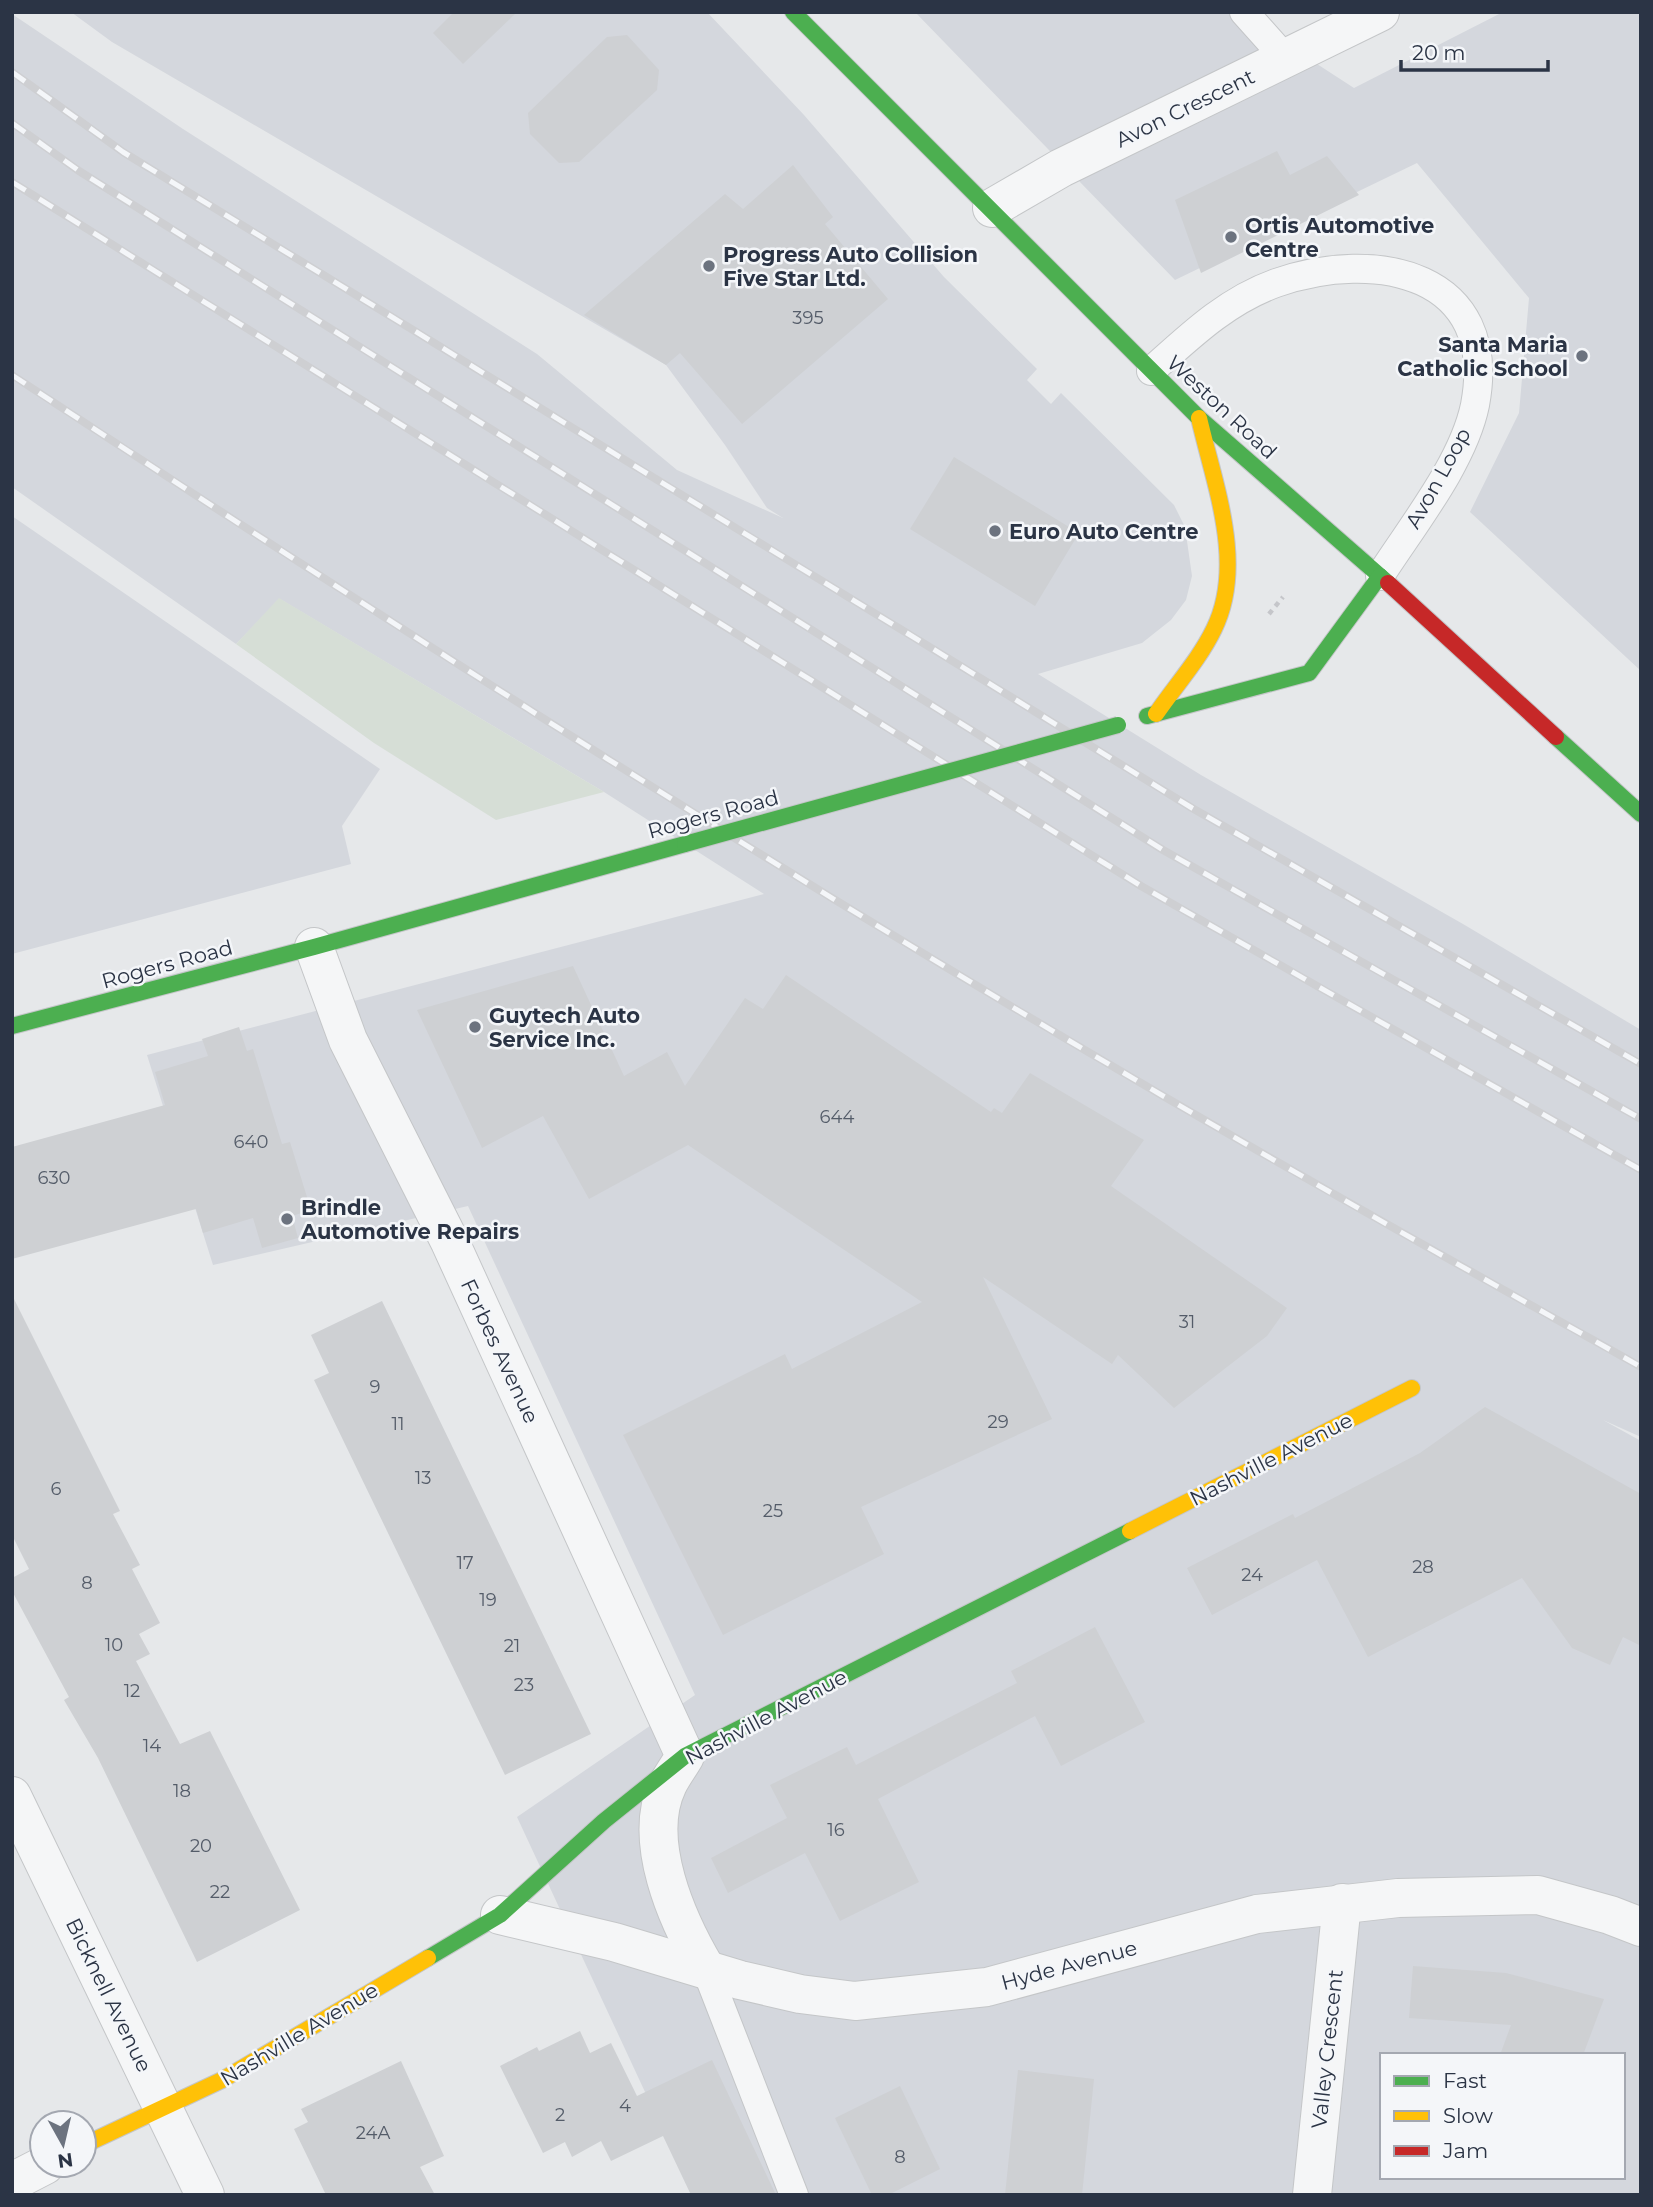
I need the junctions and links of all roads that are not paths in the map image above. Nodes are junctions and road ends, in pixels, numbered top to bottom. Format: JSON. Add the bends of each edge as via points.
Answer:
{"nodes":[{"id":1,"x":793,"y":12,"type":"edge"},
{"id":2,"x":1244,"y":12,"type":"edge"},
{"id":3,"x":1380,"y":12,"type":"edge"},
{"id":4,"x":1286,"y":59,"type":"junction"},
{"id":5,"x":992,"y":208,"type":"junction"},
{"id":6,"x":1151,"y":371,"type":"junction"},
{"id":7,"x":1199,"y":418,"type":"junction"},
{"id":8,"x":1380,"y":576,"type":"junction"},
{"id":9,"x":1156,"y":714,"type":"junction"},
{"id":10,"x":1641,"y":814,"type":"edge"},
{"id":11,"x":314,"y":947,"type":"junction"},
{"id":12,"x":12,"y":1026,"type":"edge"},
{"id":13,"x":1412,"y":1388,"type":"dead end"},
{"id":14,"x":685,"y":1756,"type":"junction"},
{"id":15,"x":12,"y":1796,"type":"edge"},
{"id":16,"x":1342,"y":1903,"type":"junction"},
{"id":17,"x":500,"y":1915,"type":"junction"},
{"id":18,"x":1641,"y":1927,"type":"edge"},
{"id":19,"x":706,"y":1969,"type":"junction"},
{"id":20,"x":163,"y":2109,"type":"junction"},
{"id":21,"x":98,"y":2139,"type":"edge"},
{"id":22,"x":28,"y":2174,"type":"edge"},
{"id":23,"x":12,"y":2182,"type":"edge"},
{"id":24,"x":205,"y":2195,"type":"edge"},
{"id":25,"x":794,"y":2195,"type":"edge"},
{"id":26,"x":1312,"y":2195,"type":"edge"}],
"edges":[{"from":1,"to":5,"type":"main road","name":"Weston Road"},
{"from":2,"to":4,"type":"lane"},
{"from":3,"to":4,"type":"street","name":"Avon Crescent"},
{"from":4,"to":5,"type":"street","name":"Avon Crescent","via":[[1061,168]]},
{"from":5,"to":6,"type":"main road","name":"Weston Road"},
{"from":6,"to":7,"type":"main road","name":"Weston Road"},
{"from":6,"to":8,"type":"lane","name":"Avon Loop","via":[[1207,320],[1238,301],[1300,277],[1351,267],[1380,268],[1409,274],[1441,291],[1460,309],[1474,333],[1479,364],[1475,407],[1457,452]]},
{"from":7,"to":8,"type":"main road","name":"Weston Road"},
{"from":7,"to":9,"type":"main road","via":[[1228,562],[1225,592],[1216,627]]},
{"from":8,"to":9,"type":"main road","name":"Rogers Road","via":[[1309,673]]},
{"from":8,"to":10,"type":"main road","name":"Weston Road"},
{"from":9,"to":11,"type":"main road","name":"Rogers Road","bridge":true},
{"from":11,"to":12,"type":"main road","name":"Rogers Road"},
{"from":11,"to":14,"type":"street","name":"Forbes Avenue","via":[[348,1040],[450,1242]]},
{"from":13,"to":14,"type":"main road","name":"Nashville Avenue"},
{"from":14,"to":17,"type":"main road","name":"Nashville Avenue","via":[[604,1821]]},
{"from":14,"to":19,"type":"street","via":[[662,1803],[662,1853],[666,1883]]},
{"from":15,"to":20,"type":"street","name":"Bicknell Avenue"},
{"from":16,"to":18,"type":"street","name":"Hyde Avenue","via":[[1538,1895]]},
{"from":16,"to":19,"type":"street","name":"Hyde Avenue","via":[[1257,1914],[1000,1984],[912,1997],[855,2001],[800,1994]]},
{"from":16,"to":26,"type":"street","name":"Valley Crescent"},
{"from":17,"to":19,"type":"street","name":"Hyde Avenue"},
{"from":17,"to":20,"type":"main road","name":"Nashville Avenue","via":[[222,2080]]},
{"from":19,"to":25,"type":"lane"},
{"from":20,"to":21,"type":"main road","name":"Nashville Avenue"},
{"from":20,"to":24,"type":"street","name":"Bicknell Avenue"},
{"from":22,"to":23,"type":"street"}]}
